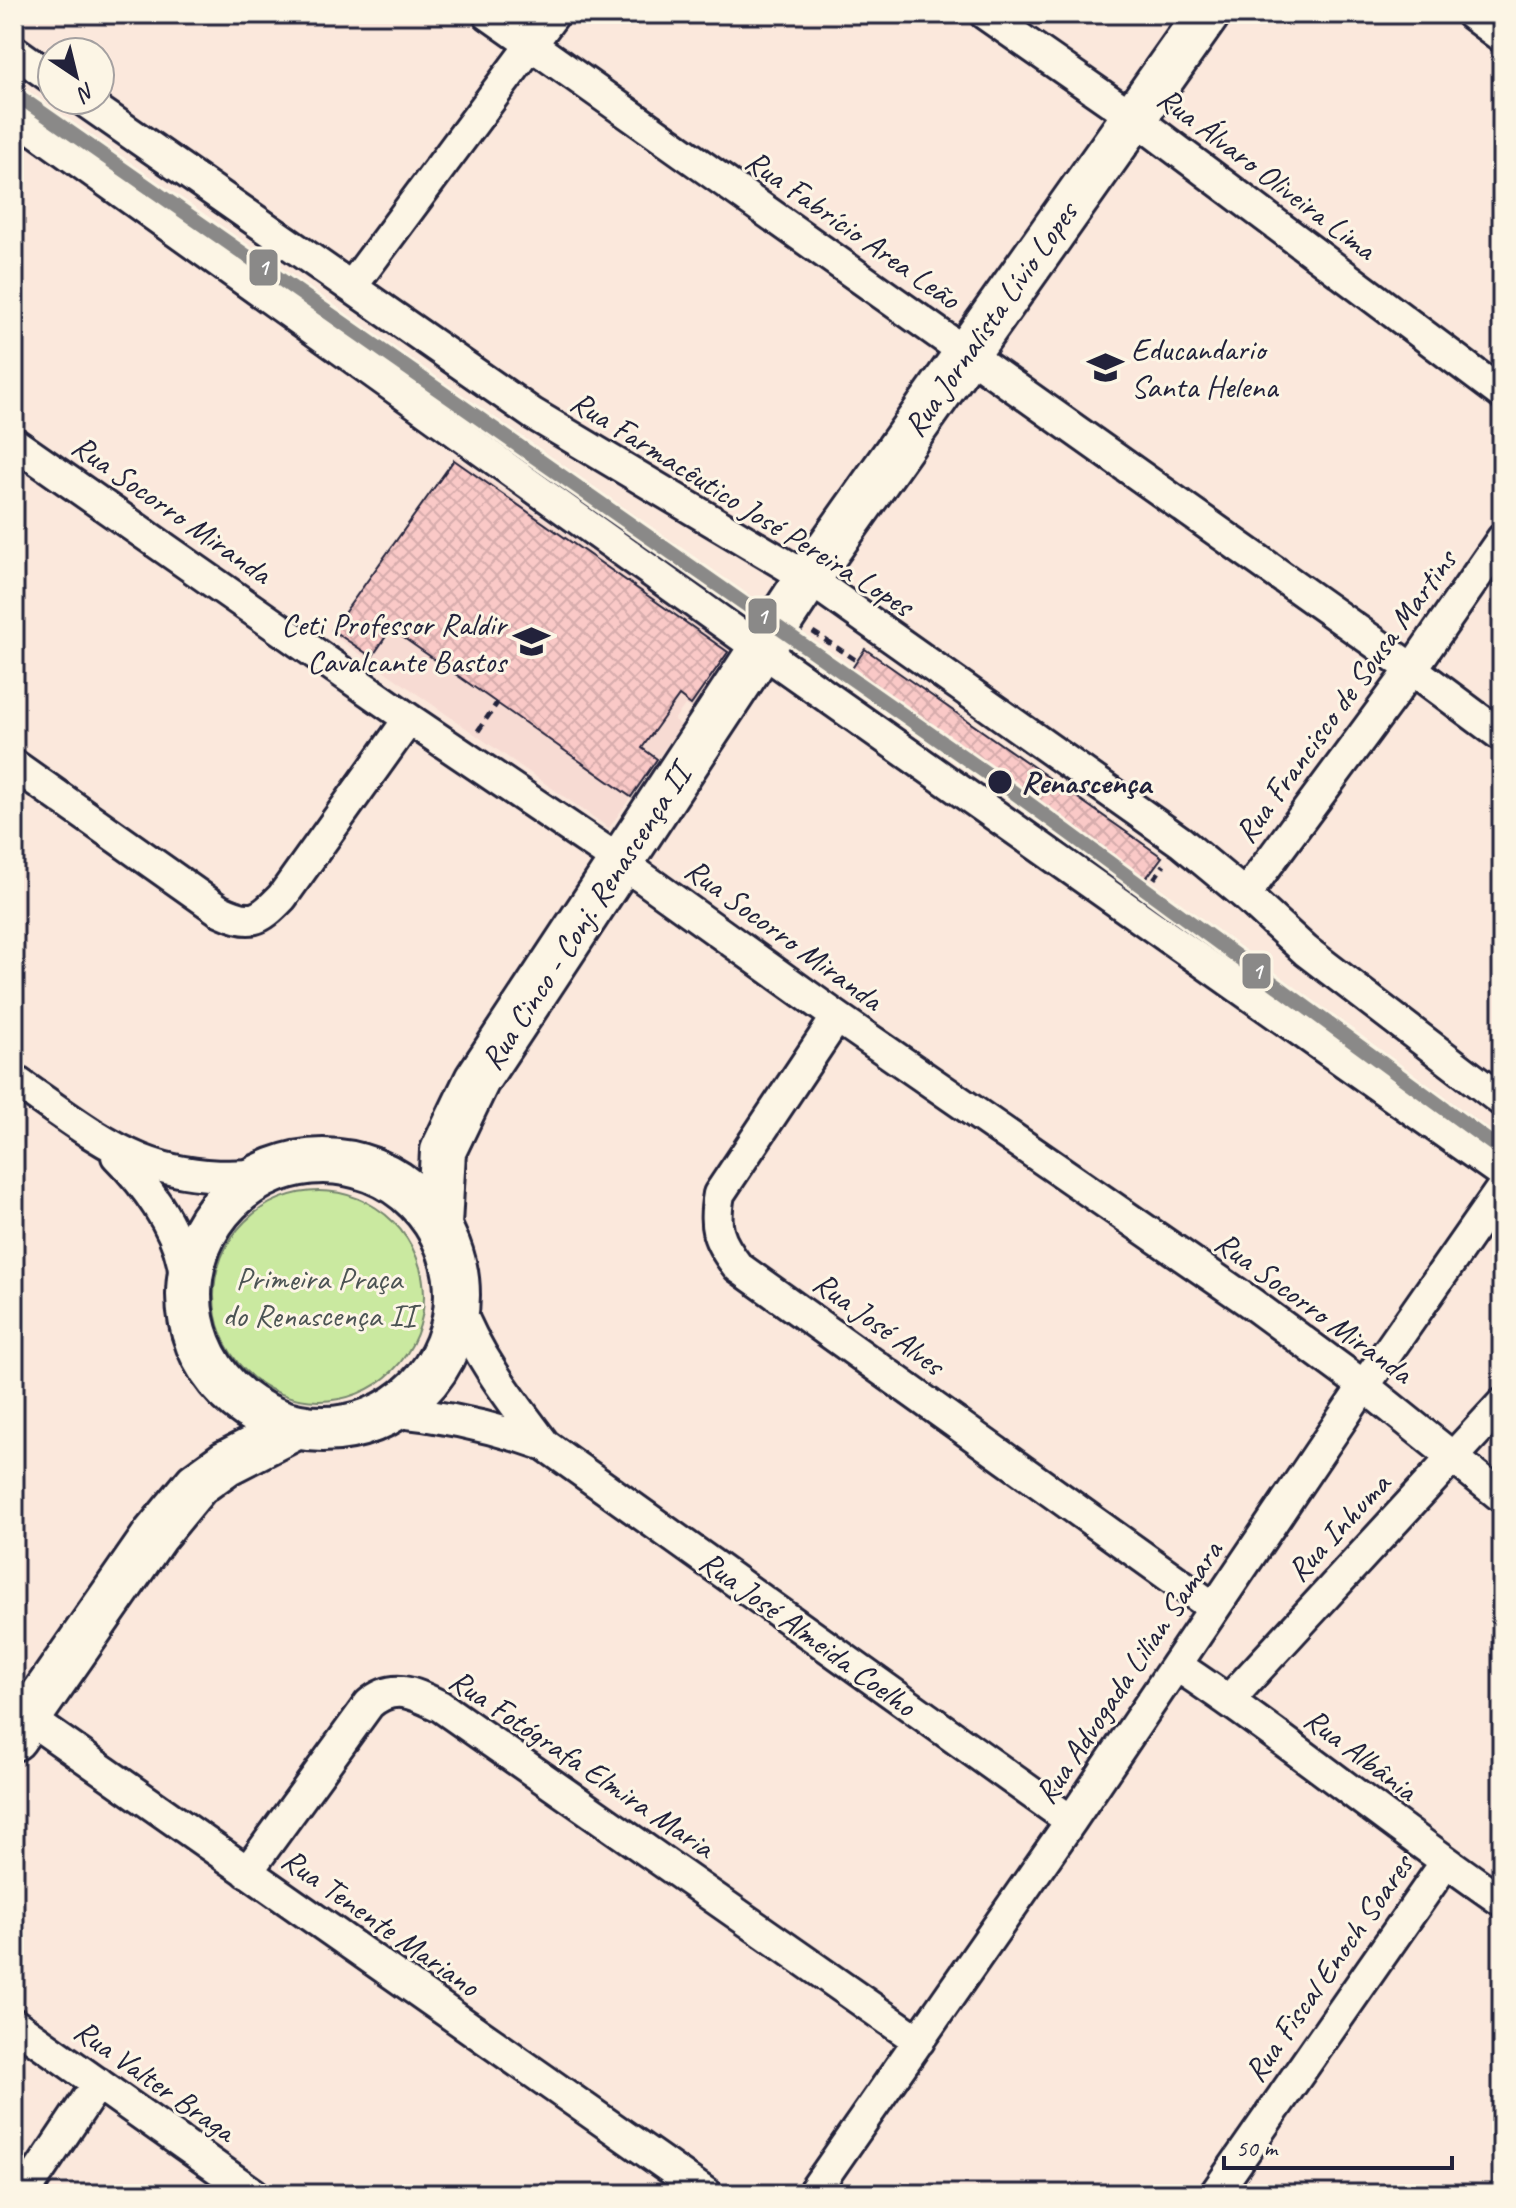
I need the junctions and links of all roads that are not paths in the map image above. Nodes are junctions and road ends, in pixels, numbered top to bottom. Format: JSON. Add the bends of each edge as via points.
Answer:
{"nodes":[{"id":1,"x":488,"y":14,"type":"edge"},
{"id":2,"x":554,"y":14,"type":"edge"},
{"id":3,"x":985,"y":14,"type":"edge"},
{"id":4,"x":1207,"y":14,"type":"edge"},
{"id":5,"x":1471,"y":14,"type":"edge"},
{"id":6,"x":1502,"y":37,"type":"edge"},
{"id":7,"x":531,"y":46,"type":"junction"},
{"id":8,"x":14,"y":51,"type":"edge"},
{"id":9,"x":36,"y":67,"type":"edge"},
{"id":10,"x":14,"y":115,"type":"edge"},
{"id":11,"x":106,"y":116,"type":"edge"},
{"id":12,"x":1133,"y":117,"type":"junction"},
{"id":13,"x":352,"y":286,"type":"junction"},
{"id":14,"x":966,"y":352,"type":"junction"},
{"id":15,"x":1502,"y":394,"type":"edge"},
{"id":16,"x":14,"y":443,"type":"edge"},
{"id":17,"x":1502,"y":539,"type":"edge"},
{"id":18,"x":783,"y":617,"type":"junction"},
{"id":19,"x":1412,"y":669,"type":"junction"},
{"id":20,"x":409,"y":719,"type":"junction"},
{"id":21,"x":1502,"y":736,"type":"edge"},
{"id":22,"x":14,"y":765,"type":"edge"},
{"id":23,"x":621,"y":862,"type":"junction"},
{"id":24,"x":1245,"y":895,"type":"junction"},
{"id":25,"x":837,"y":1017,"type":"junction"},
{"id":26,"x":14,"y":1080,"type":"edge"},
{"id":27,"x":1502,"y":1101,"type":"edge"},
{"id":28,"x":104,"y":1143,"type":"junction"},
{"id":29,"x":1502,"y":1173,"type":"edge"},
{"id":30,"x":263,"y":1174,"type":"junction"},
{"id":31,"x":1502,"y":1188,"type":"edge"},
{"id":32,"x":439,"y":1225,"type":"junction"},
{"id":33,"x":456,"y":1301,"type":"junction"},
{"id":34,"x":189,"y":1315,"type":"junction"},
{"id":35,"x":1364,"y":1386,"type":"junction"},
{"id":36,"x":1502,"y":1404,"type":"edge"},
{"id":37,"x":390,"y":1411,"type":"junction"},
{"id":38,"x":294,"y":1428,"type":"junction"},
{"id":39,"x":545,"y":1445,"type":"junction"},
{"id":40,"x":1451,"y":1458,"type":"junction"},
{"id":41,"x":1502,"y":1497,"type":"edge"},
{"id":42,"x":1214,"y":1608,"type":"junction"},
{"id":43,"x":1176,"y":1665,"type":"junction"},
{"id":44,"x":1229,"y":1700,"type":"junction"},
{"id":45,"x":19,"y":1721,"type":"edge"},
{"id":46,"x":1071,"y":1821,"type":"junction"},
{"id":47,"x":1446,"y":1862,"type":"junction"},
{"id":48,"x":247,"y":1872,"type":"junction"},
{"id":49,"x":1502,"y":1901,"type":"edge"},
{"id":50,"x":14,"y":2024,"type":"edge"},
{"id":51,"x":919,"y":2041,"type":"junction"},
{"id":52,"x":98,"y":2083,"type":"junction"},
{"id":53,"x":24,"y":2194,"type":"edge"},
{"id":54,"x":254,"y":2194,"type":"edge"},
{"id":55,"x":707,"y":2194,"type":"edge"},
{"id":56,"x":812,"y":2194,"type":"edge"},
{"id":57,"x":1215,"y":2194,"type":"edge"}],
"edges":[{"from":1,"to":7,"type":"street","name":"Rua Fabrício Area Leão"},
{"from":2,"to":7,"type":"street"},
{"from":3,"to":12,"type":"street","name":"Rua Álvaro Oliveira Lima"},
{"from":4,"to":12,"type":"street","name":"Rua Jornalista Lívio Lopes"},
{"from":5,"to":6,"type":"street"},
{"from":7,"to":13,"type":"street"},
{"from":7,"to":14,"type":"street","name":"Rua Fabrício Area Leão"},
{"from":8,"to":9,"type":"street"},
{"from":10,"to":18,"type":"street","name":"Rua Farmacêutico José Pereira Lopes"},
{"from":11,"to":13,"type":"street","name":"Rua Farmacêutico José Pereira Lopes"},
{"from":12,"to":14,"type":"street","name":"Rua Jornalista Lívio Lopes"},
{"from":12,"to":15,"type":"street","name":"Rua Álvaro Oliveira Lima"},
{"from":13,"to":18,"type":"street","name":"Rua Farmacêutico José Pereira Lopes","via":[[533,414]]},
{"from":14,"to":18,"type":"street","name":"Rua Jornalista Lívio Lopes"},
{"from":14,"to":19,"type":"street","name":"Rua Fabrício Area Leão"},
{"from":16,"to":20,"type":"street","name":"Rua Socorro Miranda"},
{"from":17,"to":19,"type":"street","name":"Rua Francisco de Sousa Martins"},
{"from":18,"to":23,"type":"street","name":"Rua Cinco - Conj. Renascença II"},
{"from":18,"to":24,"type":"street","name":"Rua Farmacêutico José Pereira Lopes","via":[[1181,842]]},
{"from":18,"to":29,"type":"street","name":"Rua Farmacêutico José Pereira Lopes","via":[[1131,911]]},
{"from":19,"to":21,"type":"street","name":"Rua Fabrício Area Leão"},
{"from":19,"to":24,"type":"street","name":"Rua Francisco de Sousa Martins"},
{"from":20,"to":22,"type":"street","via":[[282,897],[254,920],[219,910]]},
{"from":20,"to":23,"type":"street","name":"Rua Socorro Miranda"},
{"from":23,"to":25,"type":"street","name":"Rua Socorro Miranda"},
{"from":23,"to":32,"type":"street","name":"Rua Cinco - Conj. Renascença II","via":[[477,1080],[443,1151]]},
{"from":24,"to":27,"type":"street","name":"Rua Farmacêutico José Pereira Lopes","via":[[1306,951]]},
{"from":25,"to":35,"type":"street","name":"Rua Socorro Miranda"},
{"from":25,"to":42,"type":"street","name":"Rua José Alves","via":[[719,1194],[716,1225],[724,1248],[738,1267]]},
{"from":26,"to":28,"type":"street"},
{"from":28,"to":30,"type":"street","via":[[176,1172]]},
{"from":28,"to":34,"type":"street","via":[[136,1175],[170,1231],[183,1263]]},
{"from":30,"to":32,"type":"street","via":[[299,1163],[336,1160],[372,1169],[405,1187]]},
{"from":30,"to":34,"type":"street","via":[[228,1199],[203,1233],[190,1273]]},
{"from":31,"to":35,"type":"street","name":"Rua Advogada Lilian Samara"},
{"from":32,"to":33,"type":"street","via":[[455,1267]]},
{"from":33,"to":37,"type":"street","via":[[448,1344],[433,1371]]},
{"from":33,"to":39,"type":"street","via":[[499,1385]]},
{"from":34,"to":38,"type":"street","via":[[199,1349],[217,1380],[245,1404]]},
{"from":35,"to":40,"type":"street","name":"Rua Socorro Miranda"},
{"from":35,"to":42,"type":"street","name":"Rua Advogada Lilian Samara"},
{"from":36,"to":40,"type":"street","name":"Rua Inhuma"},
{"from":37,"to":38,"type":"street","via":[[353,1426]]},
{"from":37,"to":39,"type":"street","via":[[443,1417]]},
{"from":38,"to":45,"type":"street","via":[[197,1484]]},
{"from":39,"to":46,"type":"street","name":"Rua José Almeida Coelho"},
{"from":40,"to":41,"type":"street","name":"Rua Socorro Miranda"},
{"from":40,"to":44,"type":"street","name":"Rua Inhuma"},
{"from":42,"to":43,"type":"street","name":"Rua Advogada Lilian Samara"},
{"from":43,"to":44,"type":"street","name":"Rua Albânia"},
{"from":43,"to":46,"type":"street","name":"Rua Advogada Lilian Samara"},
{"from":44,"to":47,"type":"street","name":"Rua Albânia"},
{"from":45,"to":48,"type":"street","name":"Rua Tenente Mariano"},
{"from":46,"to":51,"type":"street","name":"Rua Advogada Lilian Samara"},
{"from":47,"to":49,"type":"street","name":"Rua Albânia"},
{"from":47,"to":57,"type":"street","name":"Rua Fiscal Enoch Soares"},
{"from":48,"to":51,"type":"street","name":"Rua Fotógrafa Elmira Maria","via":[[369,1704],[407,1691],[440,1706]]},
{"from":48,"to":55,"type":"street","name":"Rua Tenente Mariano"},
{"from":50,"to":52,"type":"street","name":"Rua Valter Braga"},
{"from":51,"to":56,"type":"street","name":"Rua Advogada Lilian Samara"},
{"from":52,"to":53,"type":"street"},
{"from":52,"to":54,"type":"street","name":"Rua Valter Braga"}]}
